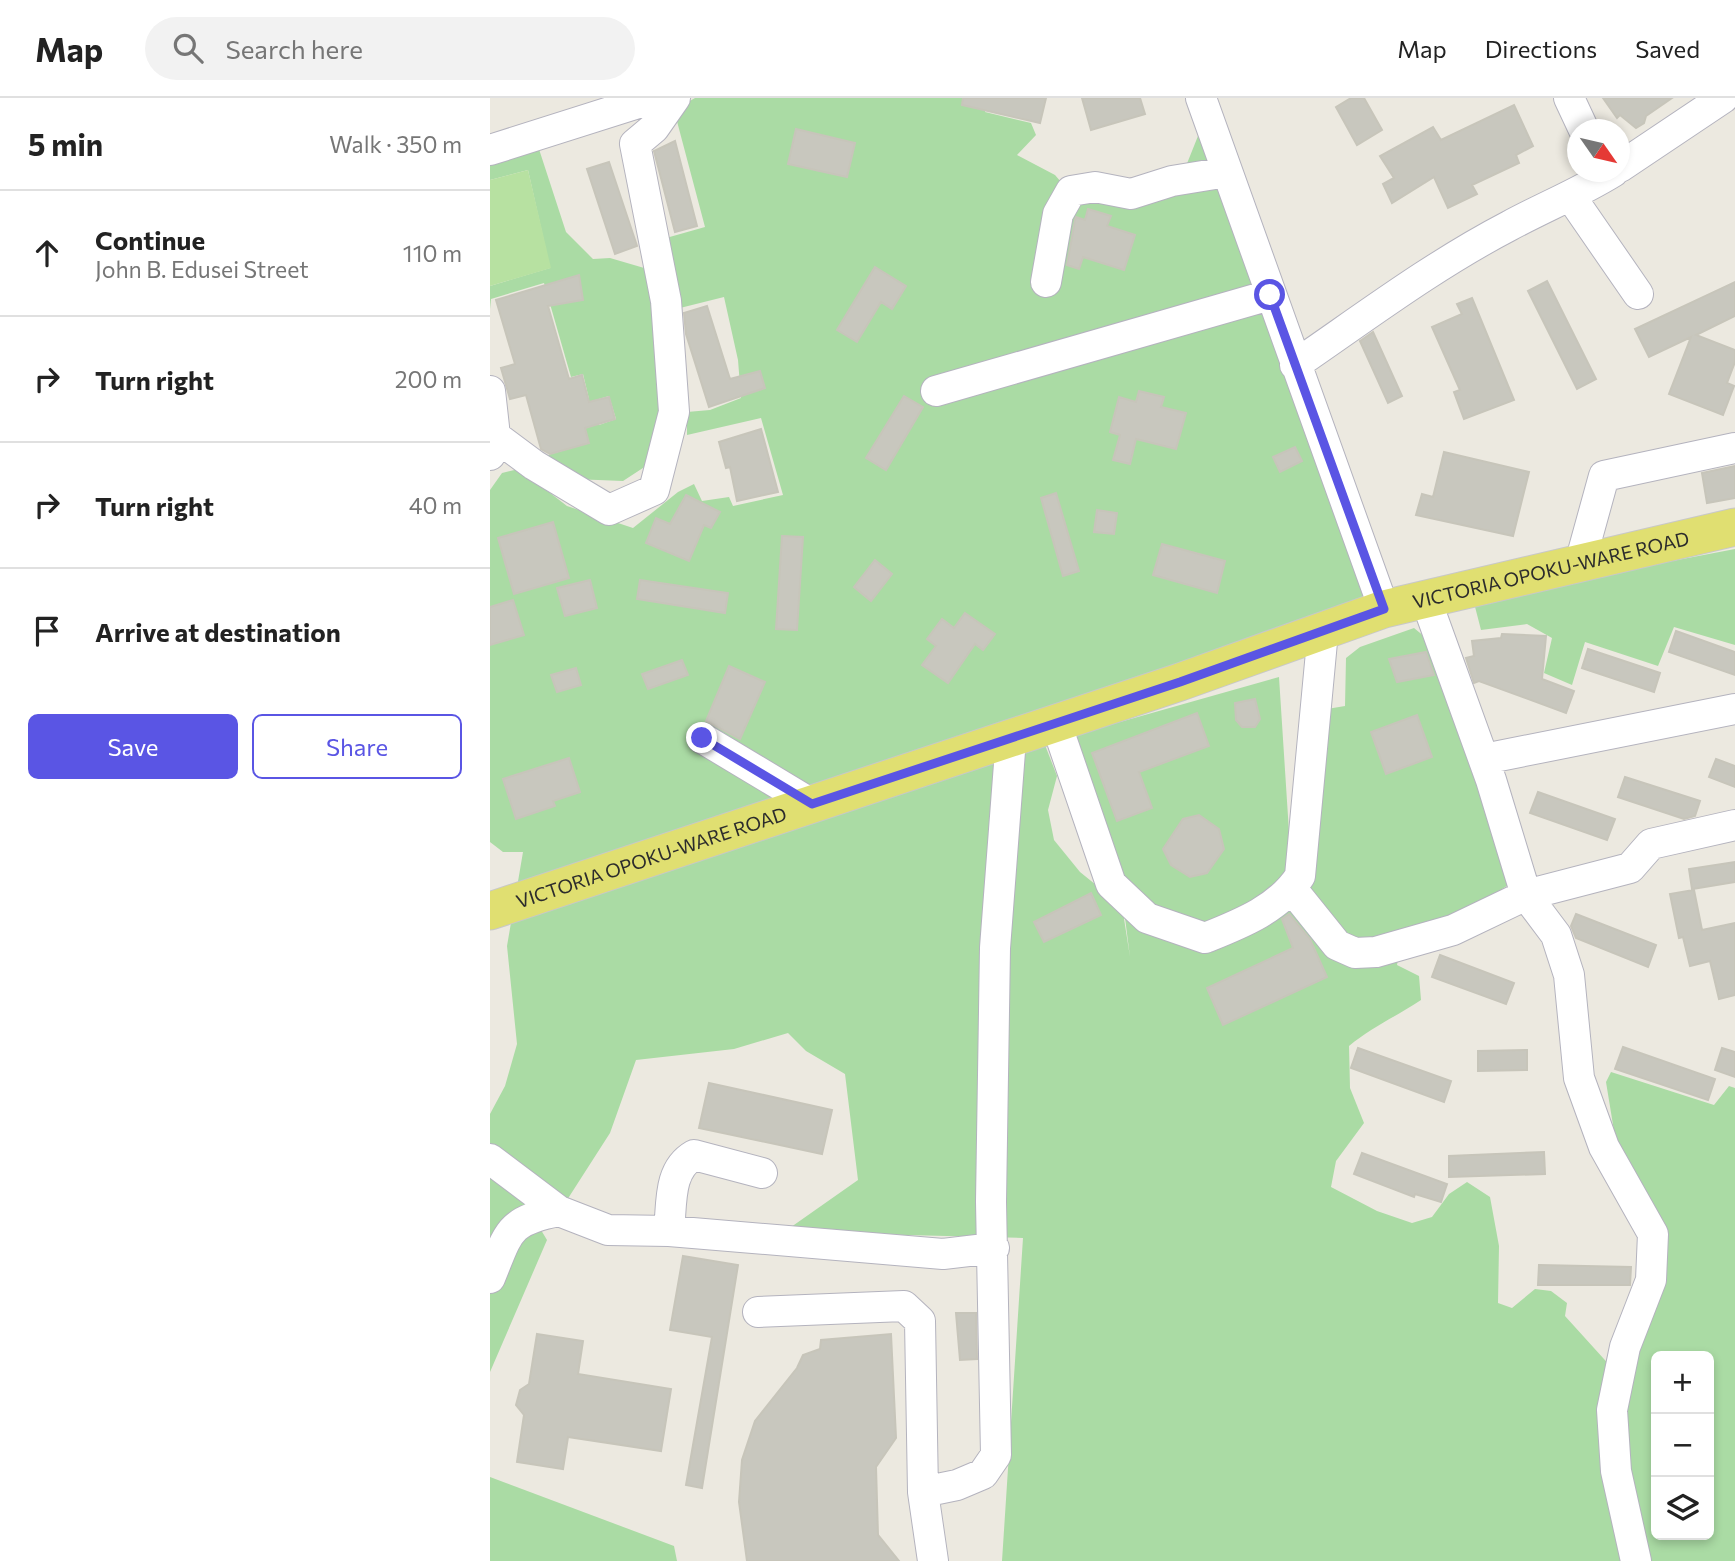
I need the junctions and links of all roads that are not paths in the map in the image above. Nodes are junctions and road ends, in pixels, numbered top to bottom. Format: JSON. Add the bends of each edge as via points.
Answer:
{"nodes":[{"id":1,"x":654,"y":98,"type":"edge"},
{"id":2,"x":675,"y":98,"type":"edge"},
{"id":3,"x":1201,"y":98,"type":"edge"},
{"id":4,"x":1569,"y":98,"type":"edge"},
{"id":5,"x":1723,"y":98,"type":"edge"},
{"id":6,"x":1579,"y":119,"type":"edge"},
{"id":7,"x":490,"y":150,"type":"edge"},
{"id":8,"x":1630,"y":159,"type":"edge"},
{"id":9,"x":1227,"y":172,"type":"junction"},
{"id":10,"x":1594,"y":182,"type":"edge"},
{"id":11,"x":1571,"y":197,"type":"junction"},
{"id":12,"x":1046,"y":282,"type":"dead end"},
{"id":13,"x":1639,"y":294,"type":"dead end"},
{"id":14,"x":1270,"y":295,"type":"junction"},
{"id":15,"x":1295,"y":365,"type":"junction"},
{"id":16,"x":490,"y":391,"type":"edge"},
{"id":17,"x":936,"y":391,"type":"dead end"},
{"id":18,"x":493,"y":446,"type":"edge"},
{"id":19,"x":1735,"y":447,"type":"edge"},
{"id":20,"x":1735,"y":527,"type":"edge"},
{"id":21,"x":1580,"y":563,"type":"junction"},
{"id":22,"x":1426,"y":600,"type":"junction"},
{"id":23,"x":1384,"y":609,"type":"junction"},
{"id":24,"x":1323,"y":631,"type":"junction"},
{"id":25,"x":1735,"y":709,"type":"edge"},
{"id":26,"x":1056,"y":723,"type":"junction"},
{"id":27,"x":702,"y":738,"type":"dead end"},
{"id":28,"x":1011,"y":738,"type":"junction"},
{"id":29,"x":1484,"y":759,"type":"junction"},
{"id":30,"x":812,"y":804,"type":"junction"},
{"id":31,"x":1735,"y":825,"type":"edge"},
{"id":32,"x":1292,"y":889,"type":"junction"},
{"id":33,"x":1526,"y":895,"type":"junction"},
{"id":34,"x":490,"y":911,"type":"edge"},
{"id":35,"x":490,"y":1158,"type":"edge"},
{"id":36,"x":762,"y":1173,"type":"dead end"},
{"id":37,"x":559,"y":1211,"type":"junction"},
{"id":38,"x":669,"y":1231,"type":"junction"},
{"id":39,"x":994,"y":1248,"type":"junction"},
{"id":40,"x":490,"y":1278,"type":"edge"},
{"id":41,"x":758,"y":1312,"type":"dead end"},
{"id":42,"x":923,"y":1492,"type":"junction"},
{"id":43,"x":933,"y":1561,"type":"edge"},
{"id":44,"x":1636,"y":1561,"type":"edge"}],
"edges":[{"from":1,"to":7,"type":"street"},
{"from":2,"to":18,"type":"street","via":[[654,128],[635,144],[666,302],[674,412],[654,490],[609,510]]},
{"from":3,"to":9,"type":"street"},
{"from":4,"to":6,"type":"street"},
{"from":5,"to":8,"type":"street"},
{"from":9,"to":12,"type":"street","via":[[1172,181],[1131,194],[1095,187],[1071,191],[1058,214]]},
{"from":9,"to":14,"type":"street"},
{"from":10,"to":11,"type":"street"},
{"from":11,"to":13,"type":"street"},
{"from":11,"to":15,"type":"street","via":[[1454,259]]},
{"from":14,"to":15,"type":"street"},
{"from":14,"to":17,"type":"street"},
{"from":15,"to":23,"type":"street"},
{"from":16,"to":18,"type":"street"},
{"from":19,"to":21,"type":"street","via":[[1604,476]]},
{"from":20,"to":21,"type":"main road","name":"VICTORIA OPOKU-WARE ROAD"},
{"from":21,"to":22,"type":"main road","name":"VICTORIA OPOKU-WARE ROAD"},
{"from":22,"to":23,"type":"main road","name":"VICTORIA OPOKU-WARE ROAD"},
{"from":22,"to":29,"type":"street"},
{"from":23,"to":24,"type":"main road","name":"VICTORIA OPOKU-WARE ROAD"},
{"from":24,"to":26,"type":"main road","name":"VICTORIA OPOKU-WARE ROAD"},
{"from":24,"to":32,"type":"street","via":[[1305,847],[1300,876]]},
{"from":25,"to":29,"type":"street"},
{"from":26,"to":28,"type":"main road","name":"VICTORIA OPOKU-WARE ROAD"},
{"from":26,"to":32,"type":"street","via":[[1111,884],[1147,918],[1205,938],[1250,920]]},
{"from":27,"to":30,"type":"street"},
{"from":28,"to":30,"type":"main road","name":"VICTORIA OPOKU-WARE ROAD"},
{"from":28,"to":39,"type":"street","via":[[995,948]]},
{"from":29,"to":33,"type":"street"},
{"from":30,"to":34,"type":"main road","name":"VICTORIA OPOKU-WARE ROAD"},
{"from":31,"to":33,"type":"street","via":[[1651,844],[1630,868]]},
{"from":32,"to":33,"type":"street","via":[[1337,944],[1355,953],[1376,952],[1453,930]]},
{"from":33,"to":44,"type":"street","via":[[1556,935],[1569,975],[1579,1078],[1604,1147],[1653,1234],[1651,1280],[1625,1347],[1612,1410],[1616,1471]]},
{"from":35,"to":37,"type":"street"},
{"from":36,"to":38,"type":"street","via":[[694,1155],[684,1161],[676,1171]]},
{"from":37,"to":38,"type":"street","via":[[608,1230]]},
{"from":37,"to":40,"type":"street","via":[[513,1226]]},
{"from":38,"to":39,"type":"street","via":[[943,1254]]},
{"from":39,"to":42,"type":"street","via":[[996,1455],[983,1474]]},
{"from":41,"to":42,"type":"street","via":[[904,1306],[920,1321]]},
{"from":42,"to":43,"type":"street"}]}
